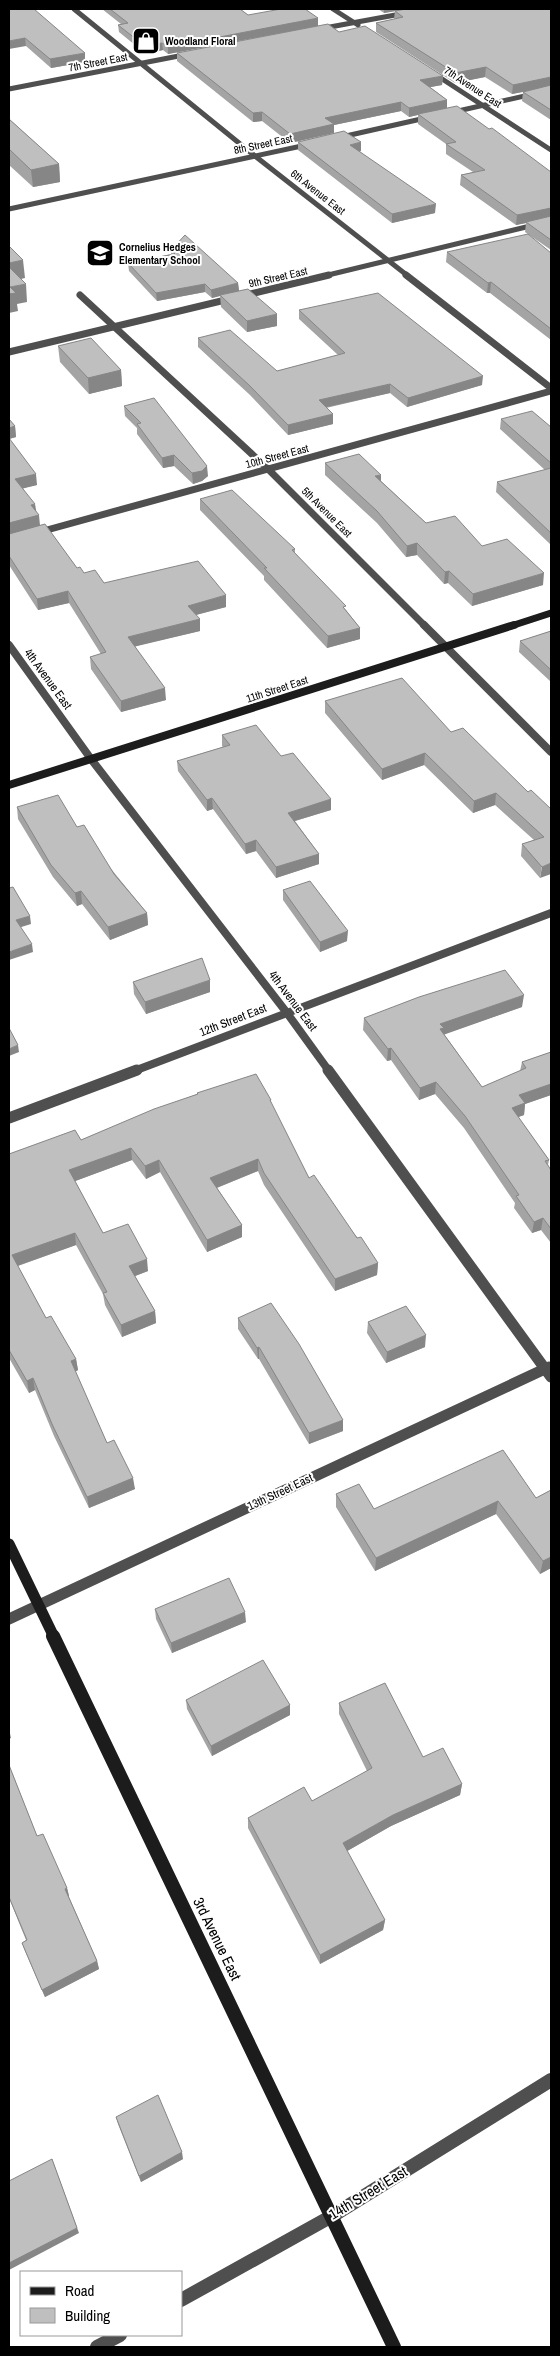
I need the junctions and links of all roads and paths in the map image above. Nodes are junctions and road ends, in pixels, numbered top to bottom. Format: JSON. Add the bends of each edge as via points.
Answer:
{"nodes":[{"id":1,"x":74,"y":9,"type":"edge"},
{"id":2,"x":333,"y":9,"type":"edge"},
{"id":3,"x":428,"y":9,"type":"edge"},
{"id":4,"x":354,"y":22,"type":"junction"},
{"id":5,"x":362,"y":28,"type":"edge"},
{"id":6,"x":316,"y":30,"type":"edge"},
{"id":7,"x":200,"y":52,"type":"edge"},
{"id":8,"x":143,"y":63,"type":"junction"},
{"id":9,"x":426,"y":69,"type":"edge"},
{"id":10,"x":9,"y":89,"type":"edge"},
{"id":11,"x":551,"y":90,"type":"edge"},
{"id":12,"x":482,"y":106,"type":"junction"},
{"id":13,"x":446,"y":114,"type":"edge"},
{"id":14,"x":437,"y":116,"type":"edge"},
{"id":15,"x":328,"y":140,"type":"edge"},
{"id":16,"x":319,"y":142,"type":"edge"},
{"id":17,"x":551,"y":150,"type":"edge"},
{"id":18,"x":255,"y":156,"type":"junction"},
{"id":19,"x":9,"y":209,"type":"edge"},
{"id":20,"x":551,"y":221,"type":"edge"},
{"id":21,"x":389,"y":260,"type":"junction"},
{"id":22,"x":80,"y":295,"type":"dead end"},
{"id":23,"x":112,"y":327,"type":"junction"},
{"id":24,"x":9,"y":352,"type":"edge"},
{"id":25,"x":551,"y":390,"type":"edge"},
{"id":26,"x":268,"y":469,"type":"junction"},
{"id":27,"x":27,"y":535,"type":"edge"},
{"id":28,"x":551,"y":613,"type":"edge"},
{"id":29,"x":9,"y":645,"type":"edge"},
{"id":30,"x":444,"y":647,"type":"junction"},
{"id":31,"x":551,"y":752,"type":"edge"},
{"id":32,"x":91,"y":759,"type":"junction"},
{"id":33,"x":9,"y":786,"type":"edge"},
{"id":34,"x":551,"y":913,"type":"edge"},
{"id":35,"x":287,"y":1013,"type":"junction"},
{"id":36,"x":9,"y":1118,"type":"edge"},
{"id":37,"x":549,"y":1370,"type":"edge"},
{"id":38,"x":9,"y":1544,"type":"edge"},
{"id":39,"x":38,"y":1605,"type":"junction"},
{"id":40,"x":9,"y":1619,"type":"edge"},
{"id":41,"x":551,"y":2080,"type":"edge"},
{"id":42,"x":332,"y":2216,"type":"junction"},
{"id":43,"x":182,"y":2299,"type":"edge"},
{"id":44,"x":118,"y":2336,"type":"edge"},
{"id":45,"x":98,"y":2347,"type":"edge"},
{"id":46,"x":394,"y":2347,"type":"edge"}],
"edges":[{"from":1,"to":8,"type":"street","name":"6th Avenue East"},
{"from":2,"to":4,"type":"street"},
{"from":3,"to":4,"type":"street"},
{"from":4,"to":5,"type":"street"},
{"from":4,"to":6,"type":"street"},
{"from":7,"to":8,"type":"street","name":"7th Street East"},
{"from":8,"to":10,"type":"street","name":"7th Street East"},
{"from":8,"to":18,"type":"street","name":"6th Avenue East"},
{"from":9,"to":12,"type":"street","name":"7th Avenue East"},
{"from":11,"to":12,"type":"street"},
{"from":12,"to":13,"type":"street"},
{"from":12,"to":17,"type":"street","name":"7th Avenue East"},
{"from":14,"to":15,"type":"street"},
{"from":16,"to":18,"type":"street","name":"8th Street East"},
{"from":18,"to":19,"type":"street","name":"8th Street East"},
{"from":18,"to":21,"type":"street","name":"6th Avenue East"},
{"from":20,"to":21,"type":"street","name":"9th Street East"},
{"from":21,"to":23,"type":"street","name":"9th Street East"},
{"from":21,"to":25,"type":"street","name":"6th Avenue East"},
{"from":22,"to":23,"type":"street","name":"5th Avenue East"},
{"from":23,"to":24,"type":"street","name":"9th Street East"},
{"from":23,"to":26,"type":"street","name":"5th Avenue East"},
{"from":25,"to":26,"type":"street","name":"10th Street East"},
{"from":26,"to":27,"type":"street","name":"10th Street East"},
{"from":26,"to":30,"type":"street","name":"5th Avenue East"},
{"from":28,"to":30,"type":"street","name":"11th Street East"},
{"from":29,"to":32,"type":"street","name":"4th Avenue East"},
{"from":30,"to":31,"type":"street","name":"5th Avenue East"},
{"from":30,"to":32,"type":"street","name":"11th Street East"},
{"from":32,"to":33,"type":"street","name":"11th Street East"},
{"from":32,"to":35,"type":"street","name":"4th Avenue East"},
{"from":34,"to":35,"type":"street","name":"12th Street East"},
{"from":35,"to":36,"type":"street","name":"12th Street East"},
{"from":35,"to":37,"type":"street","name":"4th Avenue East"},
{"from":37,"to":39,"type":"street","name":"13th Street East"},
{"from":38,"to":39,"type":"street","name":"3rd Avenue East"},
{"from":39,"to":40,"type":"street","name":"13th Street East"},
{"from":39,"to":42,"type":"street","name":"3rd Avenue East"},
{"from":41,"to":42,"type":"street","name":"14th Street East"},
{"from":42,"to":43,"type":"street","name":"14th Street East"},
{"from":42,"to":46,"type":"street","name":"3rd Avenue East"},
{"from":44,"to":45,"type":"street"}]}
